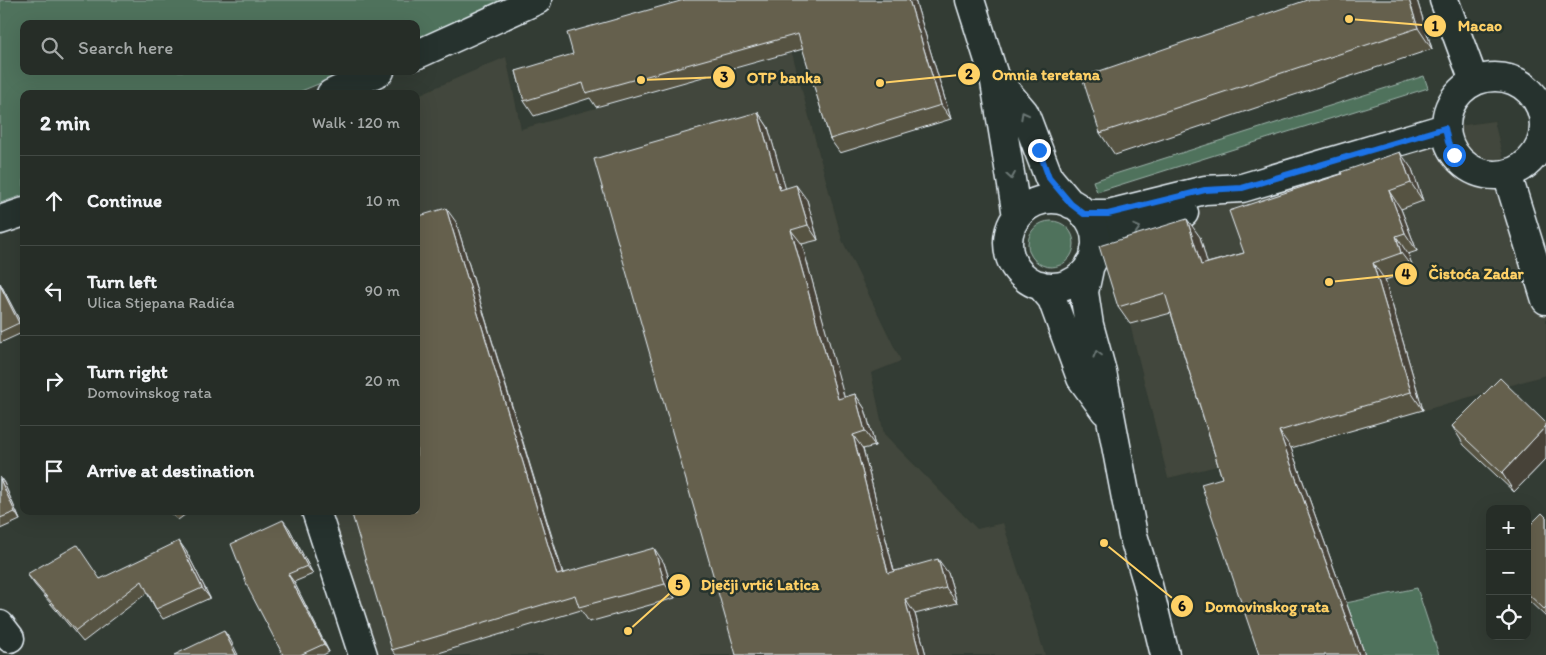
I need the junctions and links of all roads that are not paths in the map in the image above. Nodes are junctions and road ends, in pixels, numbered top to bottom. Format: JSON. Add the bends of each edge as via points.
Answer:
{"nodes":[{"id":1,"x":537,"y":0,"type":"edge"},
{"id":2,"x":970,"y":0,"type":"edge"},
{"id":3,"x":1444,"y":0,"type":"edge"},
{"id":4,"x":420,"y":53,"type":"edge"},
{"id":5,"x":371,"y":75,"type":"edge"},
{"id":6,"x":994,"y":76,"type":"junction"},
{"id":7,"x":1474,"y":81,"type":"junction"},
{"id":8,"x":339,"y":90,"type":"edge"},
{"id":9,"x":1542,"y":101,"type":"edge"},
{"id":10,"x":1445,"y":128,"type":"junction"},
{"id":11,"x":1507,"y":174,"type":"junction"},
{"id":12,"x":1242,"y":188,"type":"junction"},
{"id":13,"x":1078,"y":209,"type":"junction"},
{"id":14,"x":20,"y":213,"type":"edge"},
{"id":15,"x":1017,"y":216,"type":"junction"},
{"id":16,"x":0,"y":220,"type":"edge"},
{"id":17,"x":1093,"y":257,"type":"junction"},
{"id":18,"x":1040,"y":285,"type":"junction"},
{"id":19,"x":1546,"y":300,"type":"edge"},
{"id":20,"x":1110,"y":419,"type":"junction"},
{"id":21,"x":317,"y":515,"type":"edge"},
{"id":22,"x":363,"y":655,"type":"edge"},
{"id":23,"x":1165,"y":655,"type":"edge"}],
"edges":[{"from":1,"to":4,"type":"street"},
{"from":2,"to":6,"type":"street"},
{"from":3,"to":7,"type":"street"},
{"from":5,"to":8,"type":"street"},
{"from":13,"to":6,"type":"street","one_way":true,"via":[[1049,178],[1024,112]]},
{"from":6,"to":15,"type":"street","one_way":true},
{"from":7,"to":9,"type":"street","via":[[1503,78],[1517,82]]},
{"from":7,"to":10,"type":"street","via":[[1453,100]]},
{"from":9,"to":11,"type":"street","via":[[1544,132],[1540,147],[1521,169]]},
{"from":10,"to":11,"type":"street","via":[[1454,155],[1465,166],[1492,176]]},
{"from":10,"to":12,"type":"street"},
{"from":11,"to":19,"type":"street"},
{"from":12,"to":13,"type":"street","via":[[1205,190],[1108,214]]},
{"from":17,"to":12,"type":"street","one_way":true,"via":[[1116,234],[1216,204]]},
{"from":13,"to":15,"type":"street","via":[[1060,200],[1046,200],[1036,202]]},
{"from":13,"to":17,"type":"street","via":[[1090,222],[1095,236]]},
{"from":14,"to":16,"type":"street"},
{"from":15,"to":18,"type":"street","via":[[1010,227],[1009,253],[1020,274]]},
{"from":17,"to":18,"type":"street","via":[[1081,276],[1069,284],[1055,287]]},
{"from":20,"to":17,"type":"street","one_way":true,"via":[[1084,292]]},
{"from":18,"to":20,"type":"street","via":[[1052,299],[1081,378]]},
{"from":20,"to":23,"type":"street","via":[[1133,535]]},
{"from":21,"to":22,"type":"street"}]}
